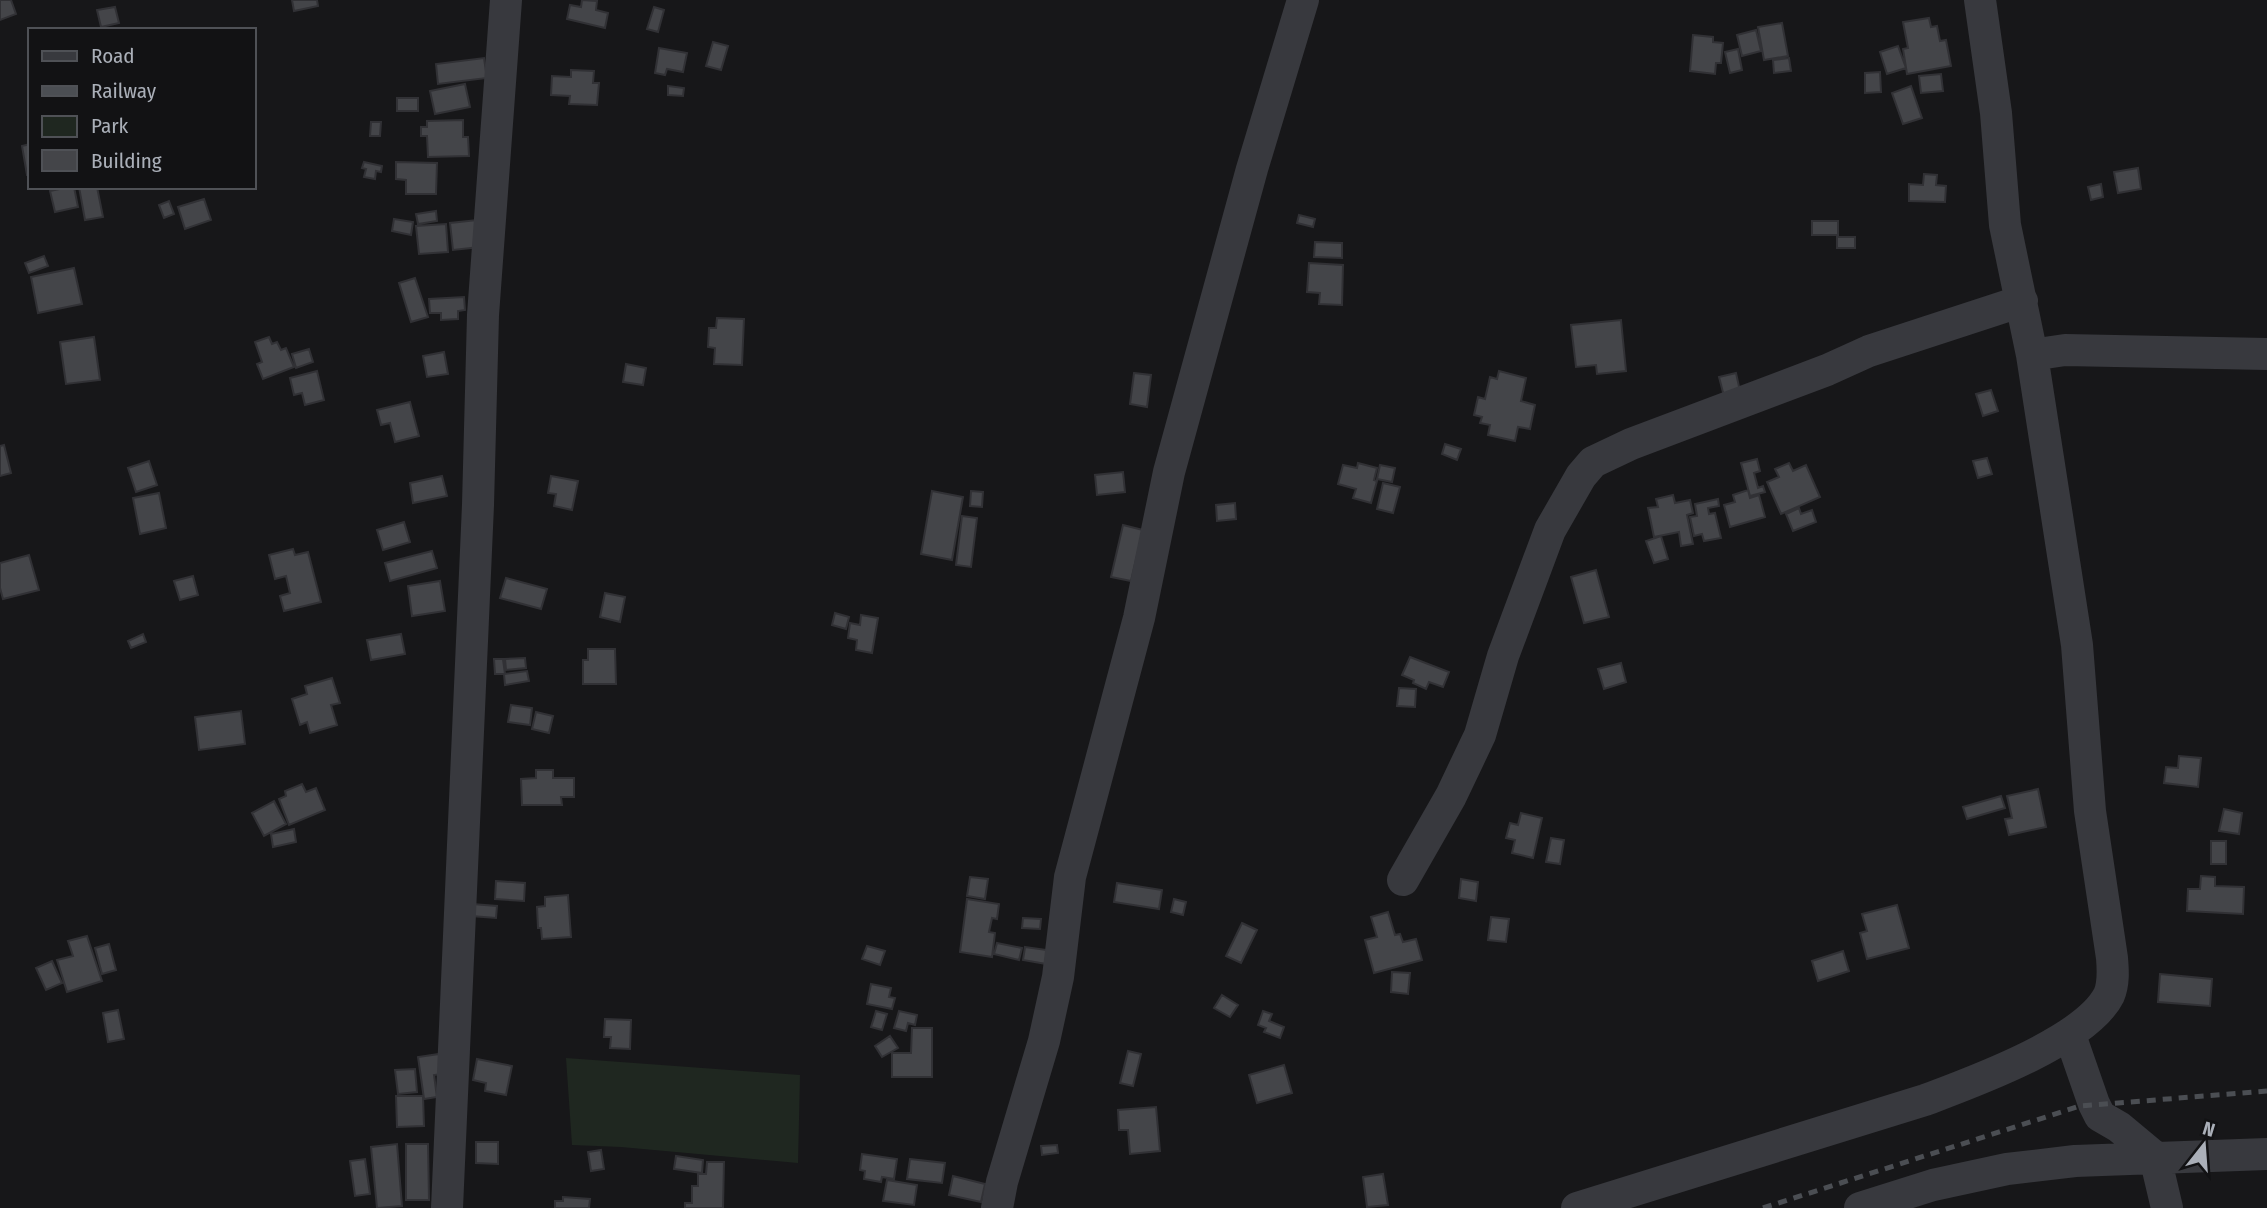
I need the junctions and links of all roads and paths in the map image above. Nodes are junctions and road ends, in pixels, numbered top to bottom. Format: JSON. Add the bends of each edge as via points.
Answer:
{"nodes":[{"id":1,"x":506,"y":0,"type":"edge"},
{"id":2,"x":1303,"y":0,"type":"edge"},
{"id":3,"x":1980,"y":0,"type":"edge"},
{"id":4,"x":2022,"y":301,"type":"junction"},
{"id":5,"x":2267,"y":354,"type":"edge"},
{"id":6,"x":2032,"y":355,"type":"junction"},
{"id":7,"x":1403,"y":880,"type":"dead end"},
{"id":8,"x":2070,"y":1035,"type":"junction"},
{"id":9,"x":2100,"y":1116,"type":"junction"},
{"id":10,"x":2267,"y":1154,"type":"edge"},
{"id":11,"x":2155,"y":1157,"type":"junction"},
{"id":12,"x":2075,"y":1161,"type":"junction"},
{"id":13,"x":447,"y":1208,"type":"edge"},
{"id":14,"x":996,"y":1208,"type":"edge"},
{"id":15,"x":1577,"y":1208,"type":"edge"},
{"id":16,"x":1860,"y":1208,"type":"edge"},
{"id":17,"x":2167,"y":1208,"type":"edge"}],
"edges":[{"from":1,"to":13,"type":"street","via":[[483,315]]},
{"from":2,"to":14,"type":"street","via":[[1169,472],[1139,618],[1070,877],[1058,977],[1044,1041]]},
{"from":3,"to":4,"type":"street","via":[[2005,225]]},
{"from":4,"to":6,"type":"street"},
{"from":4,"to":7,"type":"street","via":[[1868,351],[1593,462],[1550,530],[1503,656],[1480,735]]},
{"from":5,"to":6,"type":"street","via":[[2065,350]]},
{"from":6,"to":8,"type":"street","via":[[2077,645],[2090,811],[2112,958],[2109,993],[2101,1007]]},
{"from":8,"to":9,"type":"street"},
{"from":8,"to":15,"type":"street","via":[[1925,1100]]},
{"from":9,"to":11,"type":"street"},
{"from":9,"to":12,"type":"street"},
{"from":10,"to":11,"type":"street"},
{"from":11,"to":12,"type":"street"},
{"from":11,"to":17,"type":"street"},
{"from":12,"to":16,"type":"street","via":[[1933,1185]]}]}
